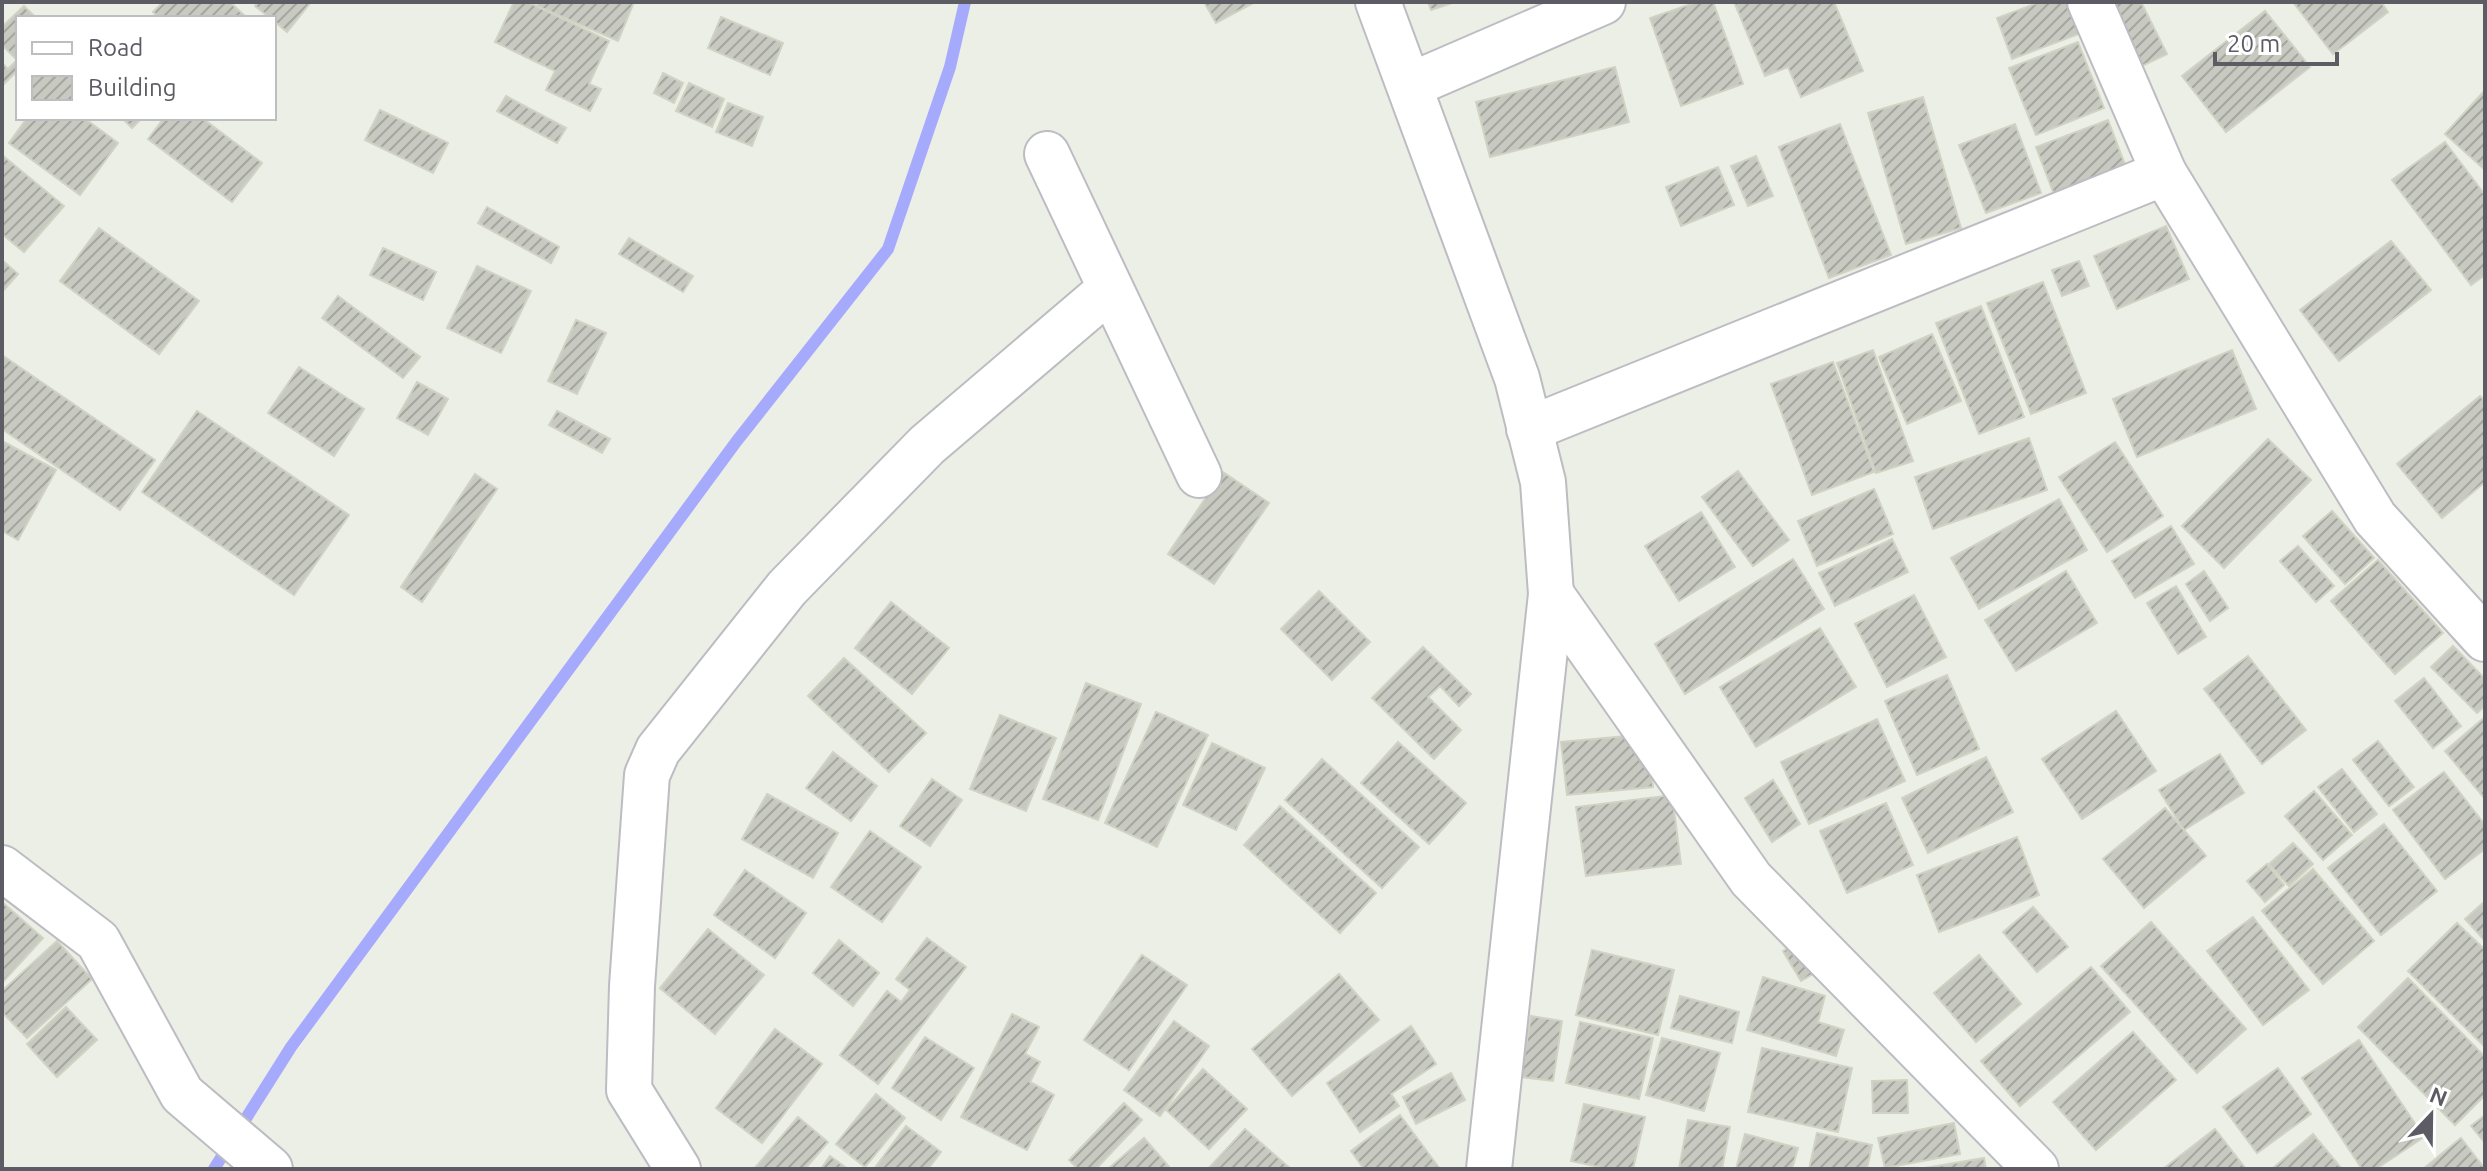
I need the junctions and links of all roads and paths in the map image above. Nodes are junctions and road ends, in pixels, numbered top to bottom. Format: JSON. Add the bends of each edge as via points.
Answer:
{"nodes":[{"id":1,"x":1378,"y":2,"type":"edge"},
{"id":2,"x":1603,"y":2,"type":"edge"},
{"id":3,"x":2090,"y":2,"type":"edge"},
{"id":4,"x":1411,"y":85,"type":"junction"},
{"id":5,"x":1047,"y":154,"type":"dead end"},
{"id":6,"x":2164,"y":173,"type":"junction"},
{"id":7,"x":1110,"y":289,"type":"junction"},
{"id":8,"x":1529,"y":429,"type":"junction"},
{"id":9,"x":1199,"y":475,"type":"dead end"},
{"id":10,"x":1551,"y":594,"type":"junction"},
{"id":11,"x":2485,"y":639,"type":"edge"},
{"id":12,"x":2,"y":868,"type":"edge"},
{"id":13,"x":264,"y":1164,"type":"edge"},
{"id":14,"x":678,"y":1169,"type":"edge"},
{"id":15,"x":1489,"y":1169,"type":"edge"},
{"id":16,"x":2036,"y":1169,"type":"edge"}],
"edges":[{"from":1,"to":4,"type":"street"},
{"from":2,"to":4,"type":"street"},
{"from":3,"to":6,"type":"street"},
{"from":4,"to":8,"type":"street","via":[[1517,378]]},
{"from":5,"to":7,"type":"street"},
{"from":6,"to":8,"type":"street"},
{"from":6,"to":11,"type":"street","via":[[2375,518]]},
{"from":7,"to":9,"type":"street"},
{"from":7,"to":14,"type":"street","via":[[927,445],[787,588],[658,750],[647,775],[629,1090]]},
{"from":8,"to":10,"type":"street","via":[[1543,482]]},
{"from":10,"to":15,"type":"street"},
{"from":10,"to":16,"type":"street","via":[[1751,879]]},
{"from":12,"to":13,"type":"street","via":[[98,941],[182,1094]]}]}
